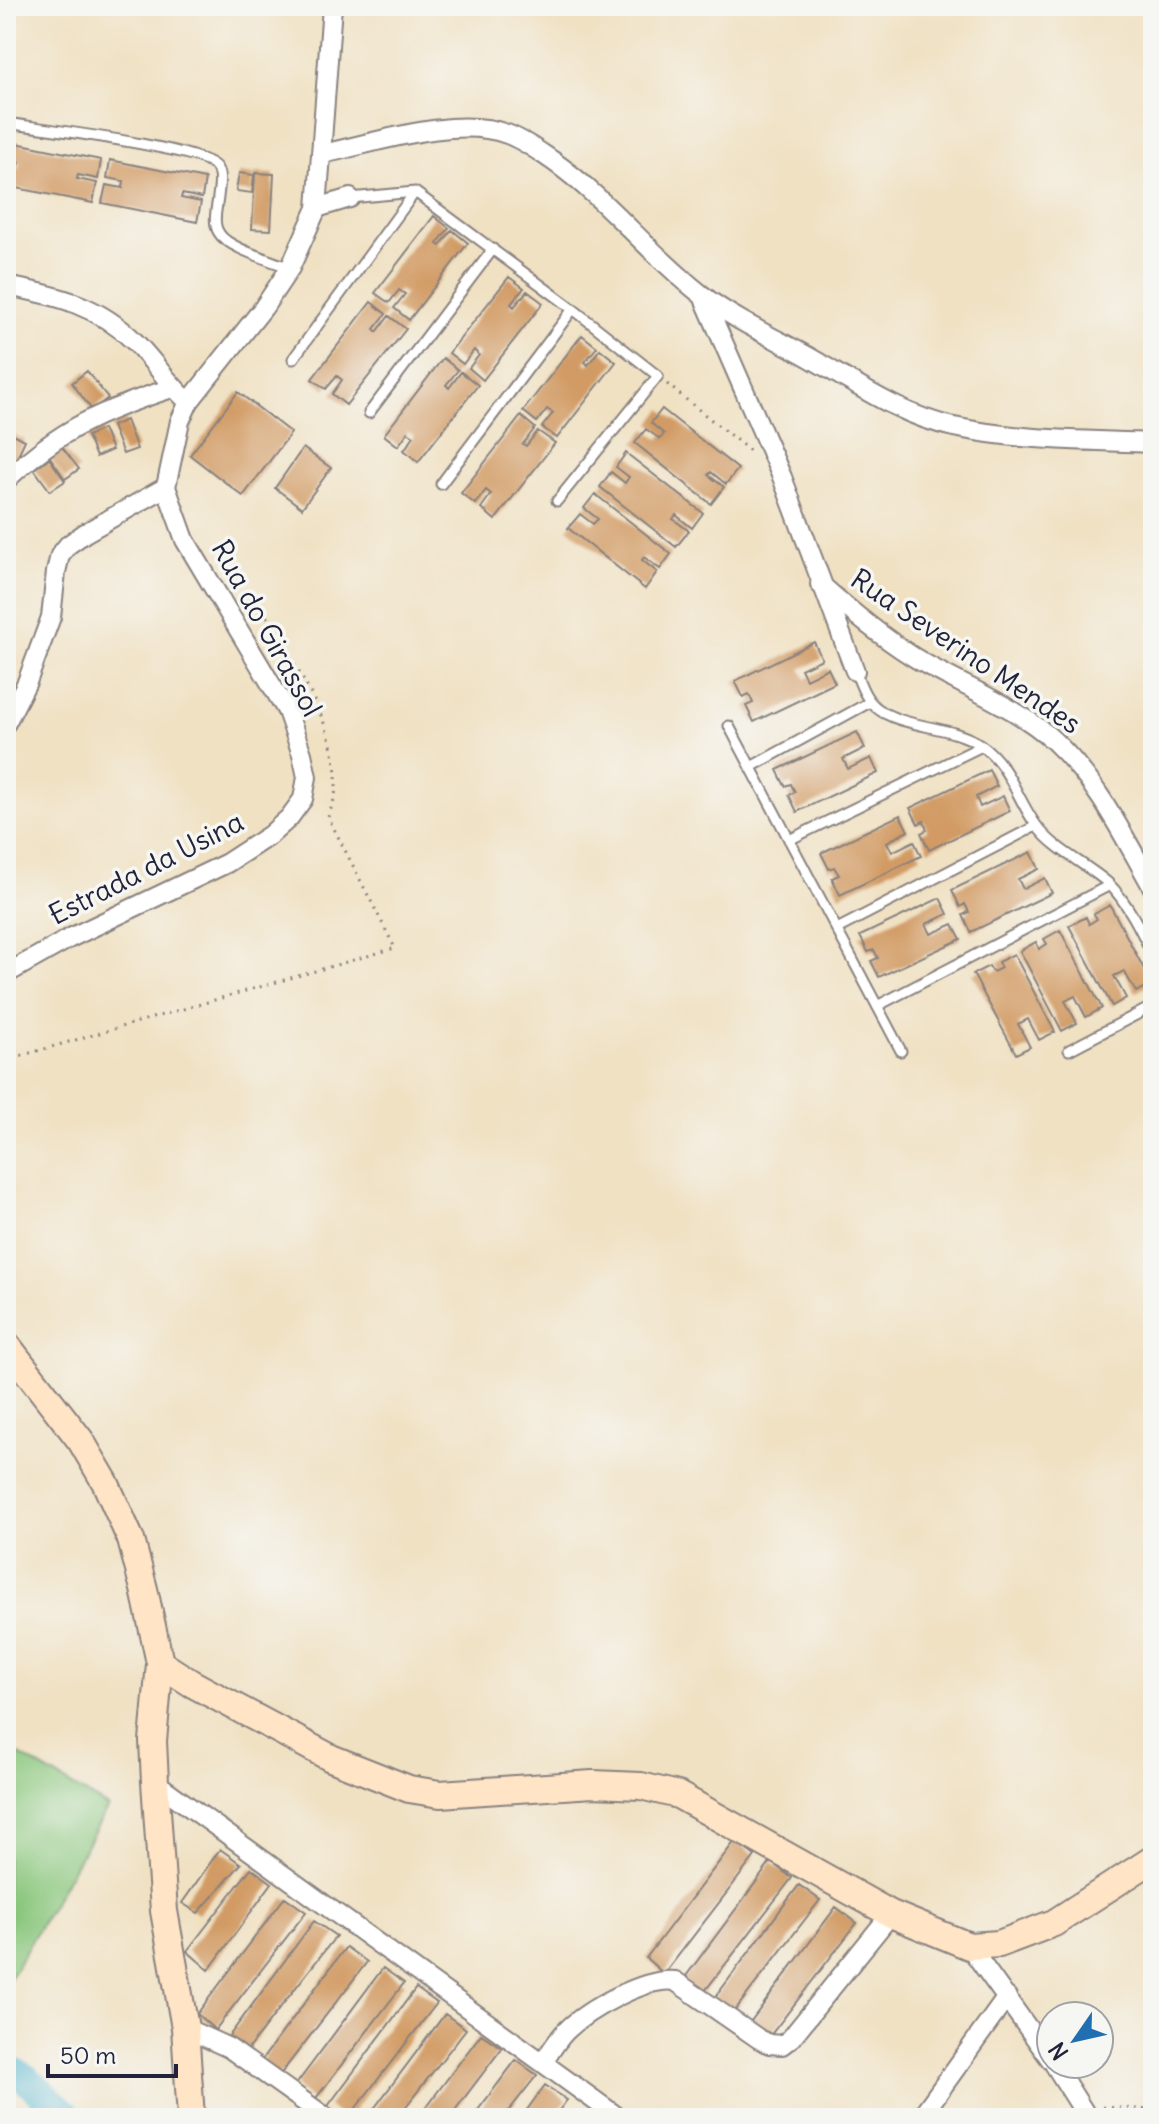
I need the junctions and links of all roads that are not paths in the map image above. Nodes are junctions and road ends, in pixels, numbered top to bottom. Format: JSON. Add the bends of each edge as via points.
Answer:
{"nodes":[{"id":1,"x":332,"y":6,"type":"edge"},
{"id":2,"x":6,"y":123,"type":"edge"},
{"id":3,"x":322,"y":154,"type":"junction"},
{"id":4,"x":415,"y":192,"type":"junction"},
{"id":5,"x":350,"y":198,"type":"joint"},
{"id":6,"x":317,"y":208,"type":"junction"},
{"id":7,"x":493,"y":249,"type":"junction"},
{"id":8,"x":290,"y":268,"type":"junction"},
{"id":9,"x":6,"y":286,"type":"edge"},
{"id":10,"x":703,"y":296,"type":"junction"},
{"id":11,"x":573,"y":309,"type":"junction"},
{"id":12,"x":293,"y":359,"type":"dead end"},
{"id":13,"x":172,"y":388,"type":"junction"},
{"id":14,"x":189,"y":402,"type":"junction"},
{"id":15,"x":369,"y":413,"type":"dead end"},
{"id":16,"x":1153,"y":443,"type":"edge"},
{"id":17,"x":6,"y":480,"type":"edge"},
{"id":18,"x":441,"y":484,"type":"dead end"},
{"id":19,"x":166,"y":487,"type":"junction"},
{"id":20,"x":557,"y":501,"type":"dead end"},
{"id":21,"x":820,"y":584,"type":"junction"},
{"id":22,"x":855,"y":671,"type":"joint"},
{"id":23,"x":870,"y":702,"type":"junction"},
{"id":24,"x":6,"y":723,"type":"edge"},
{"id":25,"x":729,"y":726,"type":"dead end"},
{"id":26,"x":982,"y":746,"type":"junction"},
{"id":27,"x":751,"y":767,"type":"junction"},
{"id":28,"x":303,"y":799,"type":"joint"},
{"id":29,"x":1036,"y":826,"type":"junction"},
{"id":30,"x":789,"y":840,"type":"junction"},
{"id":31,"x":1110,"y":885,"type":"junction"},
{"id":32,"x":1153,"y":888,"type":"edge"},
{"id":33,"x":837,"y":929,"type":"junction"},
{"id":34,"x":1153,"y":956,"type":"edge"},
{"id":35,"x":6,"y":974,"type":"edge"},
{"id":36,"x":877,"y":1006,"type":"junction"},
{"id":37,"x":1153,"y":1006,"type":"edge"},
{"id":38,"x":1069,"y":1050,"type":"dead end"},
{"id":39,"x":901,"y":1051,"type":"dead end"},
{"id":40,"x":6,"y":1344,"type":"edge"},
{"id":41,"x":160,"y":1663,"type":"junction"},
{"id":42,"x":155,"y":1782,"type":"junction"},
{"id":43,"x":1153,"y":1859,"type":"edge"},
{"id":44,"x":891,"y":1914,"type":"junction"},
{"id":45,"x":969,"y":1946,"type":"junction"},
{"id":46,"x":1007,"y":1997,"type":"junction"},
{"id":47,"x":185,"y":2028,"type":"junction"},
{"id":48,"x":1035,"y":2037,"type":"edge"},
{"id":49,"x":543,"y":2063,"type":"junction"},
{"id":50,"x":1064,"y":2080,"type":"edge"},
{"id":51,"x":1084,"y":2111,"type":"edge"},
{"id":52,"x":191,"y":2118,"type":"edge"},
{"id":53,"x":327,"y":2118,"type":"edge"},
{"id":54,"x":619,"y":2118,"type":"edge"},
{"id":55,"x":920,"y":2118,"type":"edge"}],
"edges":[{"from":1,"to":3,"type":"street"},
{"from":2,"to":8,"type":"lane","via":[[206,158],[220,177],[215,223],[219,235]]},
{"from":3,"to":6,"type":"street"},
{"from":3,"to":10,"type":"street","via":[[443,128],[474,126],[506,133],[588,188]]},
{"from":4,"to":5,"type":"lane"},
{"from":4,"to":7,"type":"lane"},
{"from":4,"to":12,"type":"lane"},
{"from":5,"to":6,"type":"street"},
{"from":6,"to":8,"type":"street"},
{"from":7,"to":11,"type":"lane"},
{"from":7,"to":15,"type":"lane"},
{"from":8,"to":14,"type":"street"},
{"from":9,"to":13,"type":"street","via":[[95,310],[137,343]]},
{"from":10,"to":16,"type":"street","via":[[879,396],[951,427]]},
{"from":10,"to":21,"type":"street","via":[[782,477]]},
{"from":11,"to":18,"type":"lane"},
{"from":11,"to":20,"type":"lane","via":[[658,376]]},
{"from":13,"to":14,"type":"street"},
{"from":13,"to":17,"type":"street","via":[[84,421]]},
{"from":14,"to":19,"type":"street"},
{"from":19,"to":24,"type":"street","via":[[85,533],[60,555],[51,617]]},
{"from":19,"to":28,"type":"street","name":"Rua do Girassol","via":[[185,540],[287,711],[307,777]]},
{"from":21,"to":22,"type":"street"},
{"from":21,"to":32,"type":"street","name":"Rua Severino Mendes","via":[[913,656],[1052,738],[1100,795]]},
{"from":22,"to":23,"type":"lane"},
{"from":23,"to":26,"type":"lane","via":[[879,711]]},
{"from":23,"to":27,"type":"lane"},
{"from":25,"to":27,"type":"lane"},
{"from":26,"to":29,"type":"lane","via":[[1009,777]]},
{"from":26,"to":30,"type":"lane"},
{"from":27,"to":30,"type":"lane"},
{"from":28,"to":35,"type":"street","name":"Estrada da Usina","via":[[270,835],[227,863]]},
{"from":29,"to":31,"type":"lane"},
{"from":29,"to":33,"type":"lane"},
{"from":30,"to":33,"type":"lane"},
{"from":31,"to":34,"type":"lane"},
{"from":31,"to":36,"type":"lane"},
{"from":33,"to":36,"type":"lane"},
{"from":36,"to":39,"type":"lane"},
{"from":37,"to":38,"type":"lane"},
{"from":40,"to":41,"type":"street","via":[[81,1441],[105,1482],[131,1540]]},
{"from":41,"to":42,"type":"street"},
{"from":41,"to":44,"type":"street","via":[[331,1758],[409,1789],[440,1794],[593,1784],[641,1786],[678,1795]]},
{"from":42,"to":47,"type":"street","via":[[164,1911]]},
{"from":42,"to":49,"type":"street"},
{"from":43,"to":45,"type":"street","via":[[1054,1923],[999,1944]]},
{"from":44,"to":45,"type":"street"},
{"from":44,"to":49,"type":"street","via":[[782,2045],[759,2039],[668,1980],[595,2008],[563,2034]]},
{"from":45,"to":46,"type":"street"},
{"from":46,"to":48,"type":"street"},
{"from":46,"to":55,"type":"street"},
{"from":47,"to":52,"type":"street"},
{"from":47,"to":53,"type":"street","via":[[229,2048]]},
{"from":49,"to":54,"type":"street"},
{"from":50,"to":51,"type":"street"}]}
